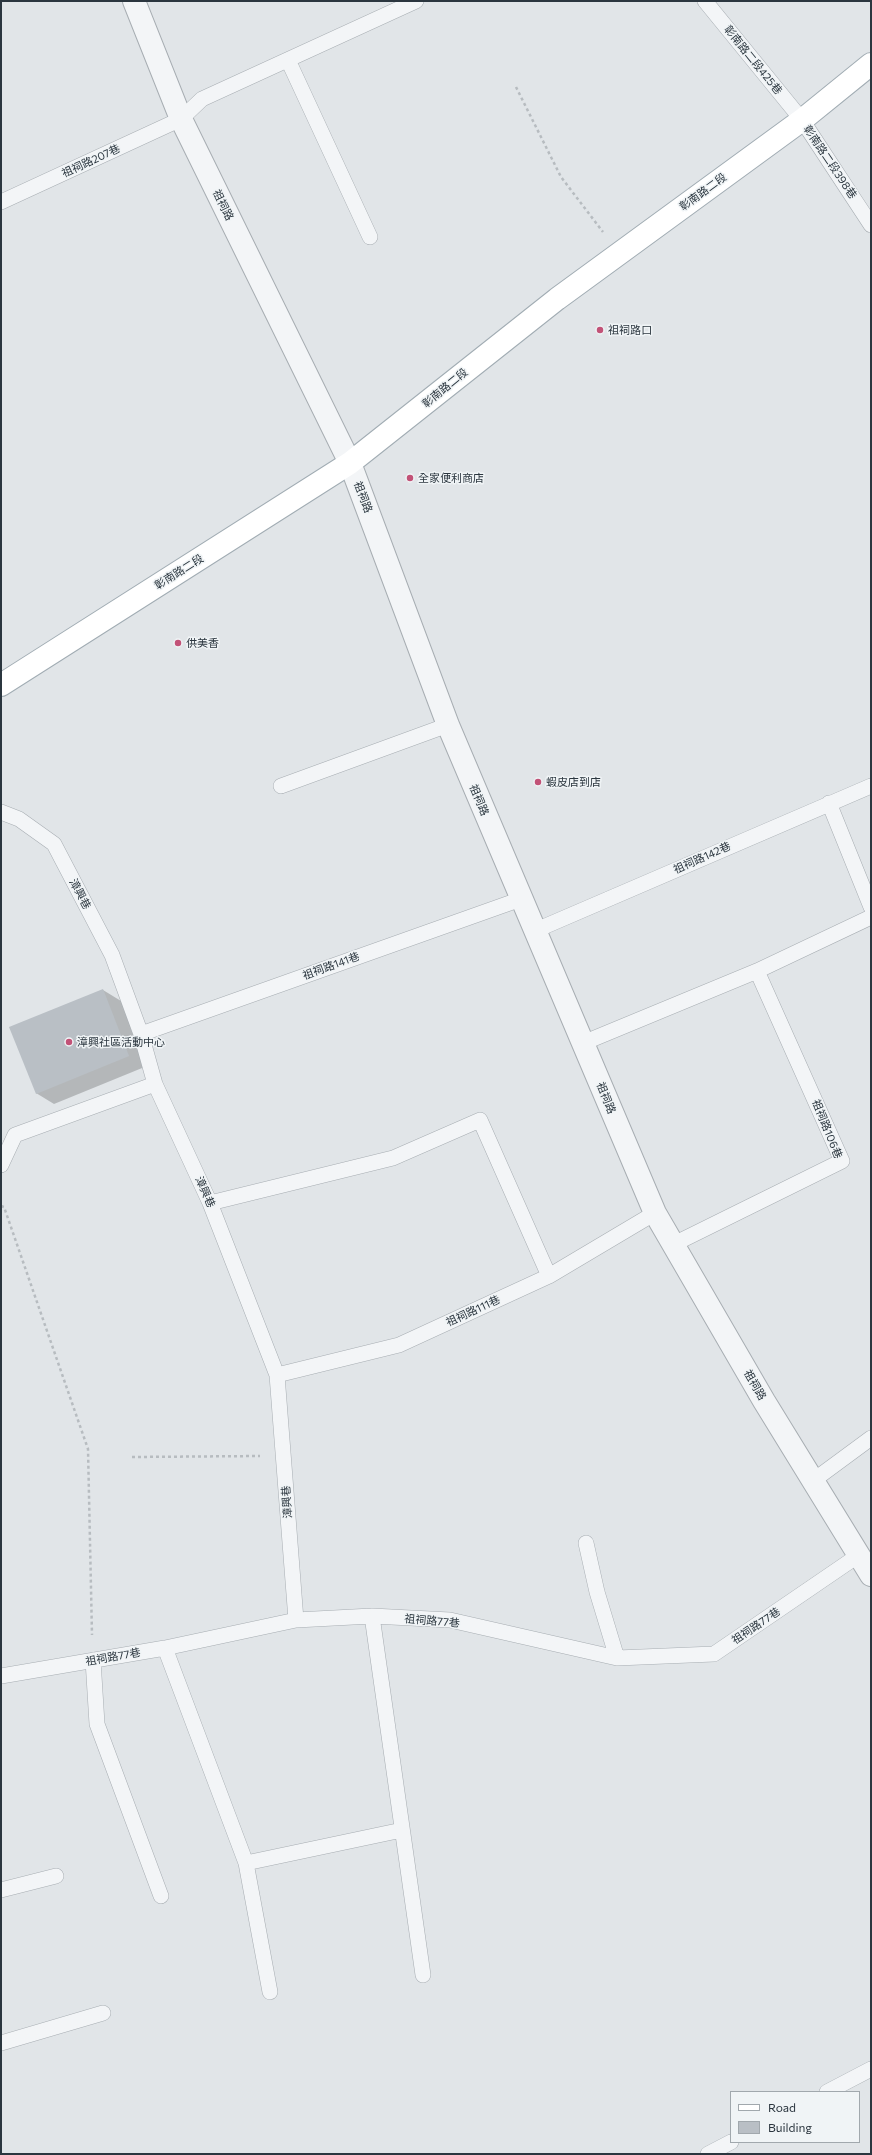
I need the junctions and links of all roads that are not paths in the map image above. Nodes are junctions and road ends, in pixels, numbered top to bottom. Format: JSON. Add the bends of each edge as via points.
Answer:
{"nodes":[{"id":1,"x":134,"y":1,"type":"edge"},
{"id":2,"x":416,"y":1,"type":"edge"},
{"id":3,"x":705,"y":1,"type":"edge"},
{"id":4,"x":288,"y":60,"type":"junction"},
{"id":5,"x":871,"y":64,"type":"edge"},
{"id":6,"x":181,"y":119,"type":"junction"},
{"id":7,"x":802,"y":120,"type":"junction"},
{"id":8,"x":1,"y":202,"type":"edge"},
{"id":9,"x":871,"y":224,"type":"edge"},
{"id":10,"x":370,"y":237,"type":"dead end"},
{"id":11,"x":350,"y":463,"type":"junction"},
{"id":12,"x":1,"y":685,"type":"edge"},
{"id":13,"x":448,"y":725,"type":"junction"},
{"id":14,"x":281,"y":786,"type":"dead end"},
{"id":15,"x":871,"y":786,"type":"edge"},
{"id":16,"x":829,"y":803,"type":"junction"},
{"id":17,"x":1,"y":812,"type":"edge"},
{"id":18,"x":521,"y":899,"type":"junction"},
{"id":19,"x":871,"y":907,"type":"edge"},
{"id":20,"x":871,"y":917,"type":"edge"},
{"id":21,"x":534,"y":931,"type":"junction"},
{"id":22,"x":757,"y":972,"type":"junction"},
{"id":23,"x":141,"y":1034,"type":"junction"},
{"id":24,"x":583,"y":1043,"type":"junction"},
{"id":25,"x":155,"y":1084,"type":"junction"},
{"id":26,"x":1,"y":1165,"type":"edge"},
{"id":27,"x":210,"y":1204,"type":"junction"},
{"id":28,"x":655,"y":1213,"type":"junction"},
{"id":29,"x":674,"y":1244,"type":"junction"},
{"id":30,"x":548,"y":1276,"type":"junction"},
{"id":31,"x":277,"y":1375,"type":"junction"},
{"id":32,"x":871,"y":1438,"type":"edge"},
{"id":33,"x":814,"y":1480,"type":"junction"},
{"id":34,"x":586,"y":1543,"type":"dead end"},
{"id":35,"x":859,"y":1555,"type":"junction"},
{"id":36,"x":871,"y":1575,"type":"edge"},
{"id":37,"x":372,"y":1616,"type":"junction"},
{"id":38,"x":296,"y":1620,"type":"junction"},
{"id":39,"x":165,"y":1648,"type":"junction"},
{"id":40,"x":617,"y":1658,"type":"junction"},
{"id":41,"x":93,"y":1660,"type":"junction"},
{"id":42,"x":1,"y":1676,"type":"edge"},
{"id":43,"x":402,"y":1830,"type":"junction"},
{"id":44,"x":246,"y":1863,"type":"junction"},
{"id":45,"x":56,"y":1876,"type":"dead end"},
{"id":46,"x":1,"y":1890,"type":"edge"},
{"id":47,"x":161,"y":1896,"type":"dead end"},
{"id":48,"x":423,"y":1975,"type":"dead end"},
{"id":49,"x":270,"y":1992,"type":"dead end"},
{"id":50,"x":103,"y":2013,"type":"dead end"},
{"id":51,"x":1,"y":2043,"type":"edge"},
{"id":52,"x":871,"y":2069,"type":"edge"},
{"id":53,"x":829,"y":2091,"type":"edge"},
{"id":54,"x":730,"y":2143,"type":"edge"},
{"id":55,"x":708,"y":2154,"type":"edge"}],
"edges":[{"from":1,"to":6,"type":"street","name":"祖祠路"},
{"from":2,"to":4,"type":"lane","name":"祖祠路207巷"},
{"from":3,"to":7,"type":"lane","name":"彰南路二段425巷"},
{"from":4,"to":6,"type":"lane","name":"祖祠路207巷","via":[[202,99]]},
{"from":4,"to":10,"type":"lane"},
{"from":5,"to":7,"type":"main road","name":"彰南路二段"},
{"from":6,"to":8,"type":"lane","name":"祖祠路207巷"},
{"from":6,"to":11,"type":"street","name":"祖祠路"},
{"from":7,"to":9,"type":"lane","name":"彰南路二段398巷"},
{"from":7,"to":11,"type":"main road","name":"彰南路二段","via":[[557,299]]},
{"from":11,"to":12,"type":"main road","name":"彰南路二段"},
{"from":11,"to":13,"type":"street","name":"祖祠路"},
{"from":13,"to":14,"type":"lane"},
{"from":13,"to":18,"type":"street","name":"祖祠路"},
{"from":15,"to":16,"type":"lane","name":"祖祠路142巷"},
{"from":16,"to":19,"type":"lane"},
{"from":16,"to":21,"type":"lane","name":"祖祠路142巷"},
{"from":17,"to":23,"type":"lane","name":"漳興巷","via":[[19,819],[54,844],[112,955]]},
{"from":18,"to":21,"type":"street","name":"祖祠路"},
{"from":18,"to":23,"type":"lane","name":"祖祠路141巷"},
{"from":20,"to":22,"type":"lane"},
{"from":21,"to":24,"type":"street","name":"祖祠路"},
{"from":22,"to":24,"type":"lane"},
{"from":22,"to":29,"type":"lane","name":"祖祠路106巷","via":[[842,1161]]},
{"from":23,"to":25,"type":"lane","name":"漳興巷"},
{"from":24,"to":28,"type":"street","name":"祖祠路"},
{"from":25,"to":26,"type":"lane","via":[[16,1135]]},
{"from":25,"to":27,"type":"lane","name":"漳興巷"},
{"from":27,"to":30,"type":"lane","via":[[394,1158],[480,1120]]},
{"from":27,"to":31,"type":"lane","name":"漳興巷"},
{"from":28,"to":29,"type":"street","name":"祖祠路"},
{"from":28,"to":30,"type":"lane","name":"祖祠路111巷"},
{"from":29,"to":33,"type":"street","name":"祖祠路","via":[[764,1401]]},
{"from":30,"to":31,"type":"lane","name":"祖祠路111巷","via":[[399,1345]]},
{"from":31,"to":38,"type":"lane","name":"漳興巷"},
{"from":32,"to":33,"type":"lane"},
{"from":33,"to":35,"type":"street","name":"祖祠路"},
{"from":34,"to":40,"type":"lane","via":[[597,1592]]},
{"from":35,"to":36,"type":"street","name":"祖祠路"},
{"from":35,"to":40,"type":"lane","name":"祖祠路77巷","via":[[714,1654]]},
{"from":37,"to":38,"type":"lane","name":"祖祠路77巷"},
{"from":37,"to":40,"type":"lane","name":"祖祠路77巷","via":[[450,1620]]},
{"from":37,"to":43,"type":"lane"},
{"from":38,"to":39,"type":"lane","name":"祖祠路77巷"},
{"from":39,"to":41,"type":"lane","name":"祖祠路77巷"},
{"from":39,"to":44,"type":"lane"},
{"from":41,"to":42,"type":"lane","name":"祖祠路77巷"},
{"from":41,"to":47,"type":"lane","via":[[97,1724]]},
{"from":43,"to":44,"type":"lane"},
{"from":43,"to":48,"type":"lane"},
{"from":44,"to":49,"type":"lane"},
{"from":45,"to":46,"type":"lane"},
{"from":50,"to":51,"type":"lane"},
{"from":52,"to":53,"type":"lane"},
{"from":54,"to":55,"type":"lane"}]}
